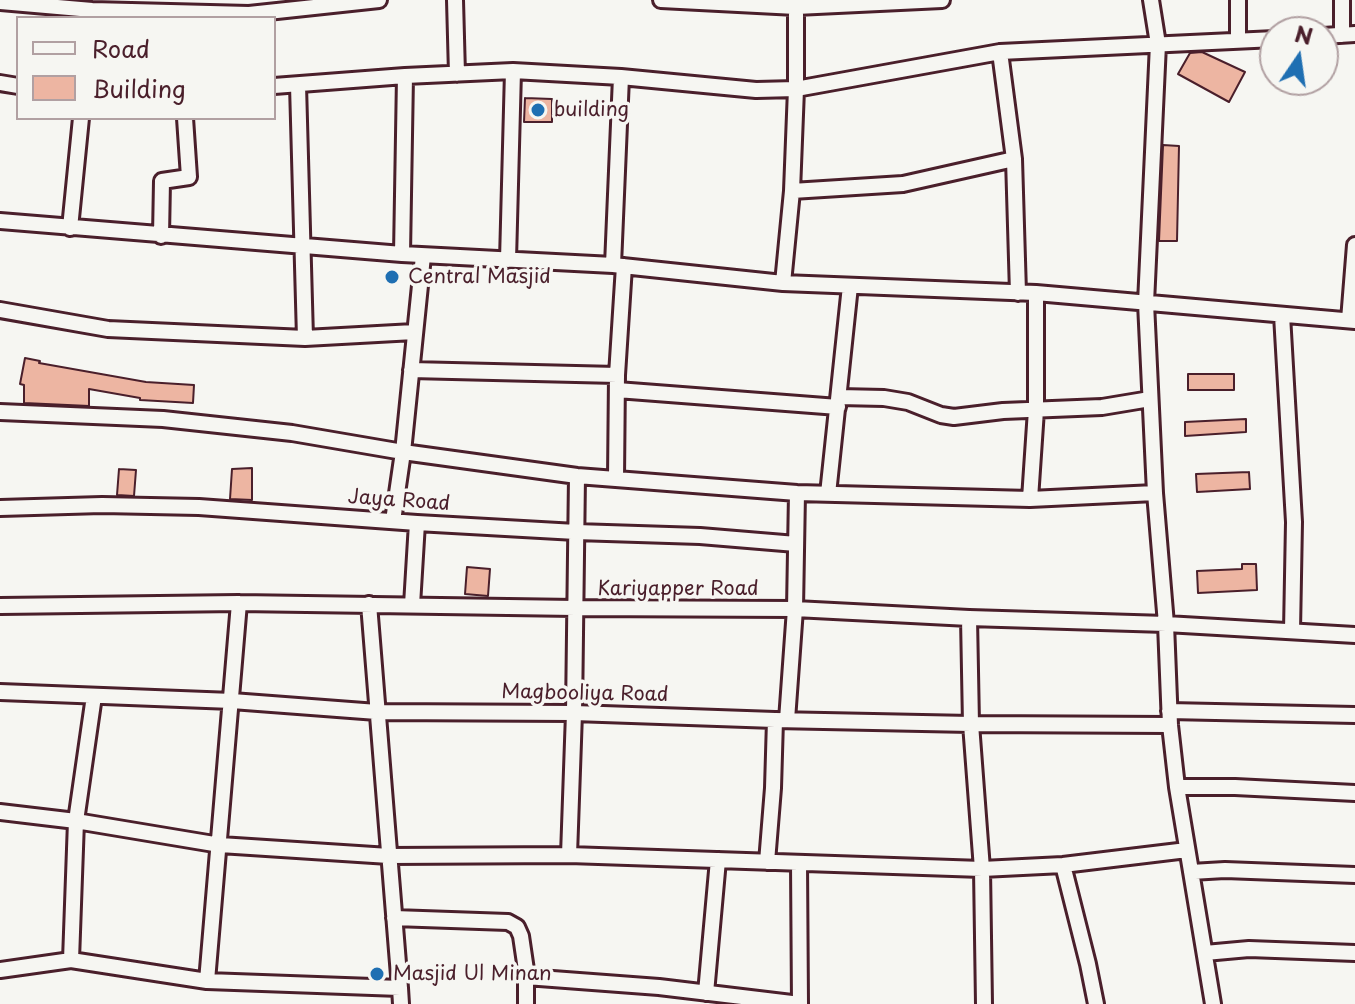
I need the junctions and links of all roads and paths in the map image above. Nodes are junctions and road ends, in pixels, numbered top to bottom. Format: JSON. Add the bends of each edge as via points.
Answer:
{"nodes":[{"id":1,"x":379,"y":0,"type":"edge"},
{"id":2,"x":455,"y":0,"type":"edge"},
{"id":3,"x":661,"y":0,"type":"edge"},
{"id":4,"x":942,"y":0,"type":"edge"},
{"id":5,"x":1151,"y":0,"type":"edge"},
{"id":6,"x":1238,"y":0,"type":"edge"},
{"id":7,"x":1342,"y":0,"type":"edge"},
{"id":8,"x":362,"y":1,"type":"edge"},
{"id":9,"x":0,"y":2,"type":"edge"},
{"id":10,"x":796,"y":4,"type":"edge"},
{"id":11,"x":92,"y":9,"type":"edge"},
{"id":12,"x":249,"y":11,"type":"edge"},
{"id":13,"x":1348,"y":35,"type":"edge"},
{"id":14,"x":1259,"y":39,"type":"edge"},
{"id":15,"x":1238,"y":40,"type":"junction"},
{"id":16,"x":1158,"y":44,"type":"junction"},
{"id":17,"x":1000,"y":52,"type":"junction"},
{"id":18,"x":513,"y":71,"type":"junction"},
{"id":19,"x":457,"y":74,"type":"junction"},
{"id":20,"x":405,"y":76,"type":"junction"},
{"id":21,"x":621,"y":77,"type":"junction"},
{"id":22,"x":298,"y":85,"type":"junction"},
{"id":23,"x":276,"y":86,"type":"edge"},
{"id":24,"x":796,"y":89,"type":"junction"},
{"id":25,"x":81,"y":120,"type":"edge"},
{"id":26,"x":185,"y":120,"type":"edge"},
{"id":27,"x":1014,"y":159,"type":"junction"},
{"id":28,"x":792,"y":191,"type":"junction"},
{"id":29,"x":0,"y":221,"type":"edge"},
{"id":30,"x":70,"y":228,"type":"junction"},
{"id":31,"x":161,"y":236,"type":"junction"},
{"id":32,"x":1355,"y":245,"type":"edge"},
{"id":33,"x":303,"y":247,"type":"junction"},
{"id":34,"x":402,"y":254,"type":"junction"},
{"id":35,"x":423,"y":256,"type":"junction"},
{"id":36,"x":508,"y":260,"type":"junction"},
{"id":37,"x":618,"y":265,"type":"junction"},
{"id":38,"x":783,"y":283,"type":"junction"},
{"id":39,"x":850,"y":286,"type":"junction"},
{"id":40,"x":1018,"y":293,"type":"junction"},
{"id":41,"x":1036,"y":293,"type":"junction"},
{"id":42,"x":1146,"y":303,"type":"junction"},
{"id":43,"x":0,"y":310,"type":"edge"},
{"id":44,"x":1282,"y":315,"type":"junction"},
{"id":45,"x":1352,"y":320,"type":"edge"},
{"id":46,"x":414,"y":332,"type":"junction"},
{"id":47,"x":305,"y":338,"type":"junction"},
{"id":48,"x":411,"y":370,"type":"junction"},
{"id":49,"x":617,"y":382,"type":"junction"},
{"id":50,"x":1150,"y":399,"type":"junction"},
{"id":51,"x":838,"y":402,"type":"junction"},
{"id":52,"x":1036,"y":410,"type":"junction"},
{"id":53,"x":0,"y":412,"type":"edge"},
{"id":54,"x":403,"y":452,"type":"junction"},
{"id":55,"x":577,"y":476,"type":"junction"},
{"id":56,"x":616,"y":479,"type":"junction"},
{"id":57,"x":797,"y":493,"type":"junction"},
{"id":58,"x":1155,"y":493,"type":"junction"},
{"id":59,"x":828,"y":494,"type":"junction"},
{"id":60,"x":1030,"y":499,"type":"junction"},
{"id":61,"x":0,"y":508,"type":"edge"},
{"id":62,"x":393,"y":521,"type":"junction"},
{"id":63,"x":417,"y":523,"type":"junction"},
{"id":64,"x":576,"y":532,"type":"junction"},
{"id":65,"x":796,"y":544,"type":"junction"},
{"id":66,"x":239,"y":603,"type":"junction"},
{"id":67,"x":369,"y":604,"type":"junction"},
{"id":68,"x":412,"y":605,"type":"junction"},
{"id":69,"x":0,"y":606,"type":"edge"},
{"id":70,"x":575,"y":608,"type":"junction"},
{"id":71,"x":795,"y":609,"type":"junction"},
{"id":72,"x":969,"y":618,"type":"junction"},
{"id":73,"x":1166,"y":624,"type":"junction"},
{"id":74,"x":1292,"y":631,"type":"junction"},
{"id":75,"x":1355,"y":635,"type":"edge"},
{"id":76,"x":0,"y":692,"type":"edge"},
{"id":77,"x":94,"y":696,"type":"junction"},
{"id":78,"x":232,"y":701,"type":"junction"},
{"id":79,"x":377,"y":712,"type":"junction"},
{"id":80,"x":574,"y":713,"type":"junction"},
{"id":81,"x":1355,"y":715,"type":"edge"},
{"id":82,"x":1169,"y":718,"type":"junction"},
{"id":83,"x":781,"y":720,"type":"junction"},
{"id":84,"x":971,"y":724,"type":"junction"},
{"id":85,"x":1177,"y":787,"type":"junction"},
{"id":86,"x":1355,"y":793,"type":"edge"},
{"id":87,"x":0,"y":812,"type":"edge"},
{"id":88,"x":76,"y":821,"type":"junction"},
{"id":89,"x":220,"y":845,"type":"junction"},
{"id":90,"x":1187,"y":850,"type":"junction"},
{"id":91,"x":569,"y":855,"type":"junction"},
{"id":92,"x":389,"y":856,"type":"junction"},
{"id":93,"x":718,"y":860,"type":"junction"},
{"id":94,"x":767,"y":862,"type":"junction"},
{"id":95,"x":799,"y":863,"type":"junction"},
{"id":96,"x":1063,"y":865,"type":"junction"},
{"id":97,"x":982,"y":869,"type":"junction"},
{"id":98,"x":1191,"y":872,"type":"junction"},
{"id":99,"x":1355,"y":875,"type":"edge"},
{"id":100,"x":394,"y":918,"type":"junction"},
{"id":101,"x":1205,"y":953,"type":"junction"},
{"id":102,"x":1355,"y":953,"type":"edge"},
{"id":103,"x":71,"y":960,"type":"junction"},
{"id":104,"x":0,"y":970,"type":"edge"},
{"id":105,"x":526,"y":977,"type":"junction"},
{"id":106,"x":207,"y":981,"type":"junction"},
{"id":107,"x":400,"y":988,"type":"junction"},
{"id":108,"x":706,"y":993,"type":"junction"},
{"id":109,"x":401,"y":1004,"type":"edge"},
{"id":110,"x":526,"y":1004,"type":"edge"},
{"id":111,"x":800,"y":1004,"type":"edge"},
{"id":112,"x":984,"y":1004,"type":"edge"},
{"id":113,"x":1096,"y":1004,"type":"edge"},
{"id":114,"x":1213,"y":1004,"type":"edge"}],
"edges":[{"from":1,"to":8,"type":"street"},
{"from":2,"to":19,"type":"street"},
{"from":3,"to":10,"type":"street"},
{"from":4,"to":10,"type":"street"},
{"from":5,"to":16,"type":"street"},
{"from":6,"to":15,"type":"street"},
{"from":7,"to":13,"type":"street"},
{"from":8,"to":12,"type":"street"},
{"from":9,"to":11,"type":"street"},
{"from":10,"to":24,"type":"street"},
{"from":11,"to":12,"type":"street"},
{"from":14,"to":15,"type":"street"},
{"from":15,"to":16,"type":"street"},
{"from":16,"to":17,"type":"street"},
{"from":16,"to":42,"type":"street"},
{"from":17,"to":24,"type":"street"},
{"from":17,"to":27,"type":"street"},
{"from":18,"to":19,"type":"street"},
{"from":18,"to":21,"type":"street"},
{"from":18,"to":36,"type":"street"},
{"from":19,"to":20,"type":"street"},
{"from":20,"to":22,"type":"street"},
{"from":20,"to":34,"type":"street"},
{"from":21,"to":24,"type":"street"},
{"from":21,"to":37,"type":"street"},
{"from":22,"to":23,"type":"street"},
{"from":22,"to":33,"type":"street"},
{"from":24,"to":28,"type":"street"},
{"from":25,"to":30,"type":"street"},
{"from":26,"to":31,"type":"street","via":[[189,177],[162,181]]},
{"from":27,"to":28,"type":"street","via":[[903,184]]},
{"from":27,"to":40,"type":"street"},
{"from":28,"to":38,"type":"street"},
{"from":29,"to":30,"type":"street"},
{"from":30,"to":31,"type":"street"},
{"from":31,"to":33,"type":"street"},
{"from":32,"to":45,"type":"street"},
{"from":33,"to":34,"type":"street"},
{"from":33,"to":47,"type":"street"},
{"from":34,"to":35,"type":"street"},
{"from":35,"to":36,"type":"street"},
{"from":35,"to":46,"type":"street"},
{"from":36,"to":37,"type":"street"},
{"from":37,"to":38,"type":"street"},
{"from":37,"to":49,"type":"street"},
{"from":38,"to":39,"type":"street"},
{"from":39,"to":40,"type":"street"},
{"from":39,"to":51,"type":"street"},
{"from":40,"to":41,"type":"street"},
{"from":41,"to":42,"type":"street"},
{"from":41,"to":52,"type":"street"},
{"from":42,"to":44,"type":"street"},
{"from":42,"to":50,"type":"street"},
{"from":43,"to":47,"type":"street","via":[[108,329]]},
{"from":44,"to":45,"type":"street"},
{"from":44,"to":74,"type":"street","via":[[1294,522]]},
{"from":46,"to":47,"type":"street"},
{"from":46,"to":48,"type":"street"},
{"from":48,"to":49,"type":"street"},
{"from":48,"to":54,"type":"street"},
{"from":49,"to":51,"type":"street"},
{"from":49,"to":56,"type":"street"},
{"from":50,"to":52,"type":"street"},
{"from":50,"to":58,"type":"street"},
{"from":51,"to":52,"type":"street","via":[[896,400],[954,417]]},
{"from":51,"to":59,"type":"street"},
{"from":52,"to":60,"type":"street"},
{"from":53,"to":54,"type":"street","via":[[163,419]]},
{"from":54,"to":55,"type":"street"},
{"from":54,"to":62,"type":"street"},
{"from":55,"to":56,"type":"street"},
{"from":55,"to":64,"type":"street"},
{"from":56,"to":57,"type":"street"},
{"from":57,"to":59,"type":"street"},
{"from":57,"to":65,"type":"street"},
{"from":58,"to":60,"type":"street"},
{"from":58,"to":73,"type":"street"},
{"from":59,"to":60,"type":"street"},
{"from":61,"to":62,"type":"street","name":"Jaya Road","via":[[199,507]]},
{"from":62,"to":63,"type":"street","name":"Jaya Road"},
{"from":63,"to":64,"type":"street","name":"Jaya Road"},
{"from":63,"to":68,"type":"street"},
{"from":64,"to":65,"type":"street","name":"Jaya Road"},
{"from":64,"to":70,"type":"street"},
{"from":65,"to":71,"type":"street"},
{"from":66,"to":67,"type":"street","name":"Kariyapper Road"},
{"from":66,"to":69,"type":"street","name":"Kariyapper Road"},
{"from":66,"to":78,"type":"street"},
{"from":67,"to":68,"type":"street","name":"Kariyapper Road"},
{"from":67,"to":79,"type":"street"},
{"from":68,"to":70,"type":"street","name":"Kariyapper Road"},
{"from":70,"to":71,"type":"street","name":"Kariyapper Road"},
{"from":70,"to":80,"type":"street"},
{"from":71,"to":72,"type":"street","name":"Kariyapper Road"},
{"from":71,"to":83,"type":"street"},
{"from":72,"to":73,"type":"street","name":"Kariyapper Road"},
{"from":72,"to":84,"type":"street"},
{"from":73,"to":74,"type":"street","name":"Kariyapper Road"},
{"from":73,"to":82,"type":"street"},
{"from":74,"to":75,"type":"street","name":"Kariyapper Road"},
{"from":76,"to":77,"type":"street","name":"Magbooliya Road"},
{"from":77,"to":78,"type":"street","name":"Magbooliya Road"},
{"from":77,"to":88,"type":"street"},
{"from":78,"to":79,"type":"street","name":"Magbooliya Road"},
{"from":78,"to":89,"type":"street"},
{"from":79,"to":80,"type":"street","name":"Magbooliya Road"},
{"from":79,"to":92,"type":"street"},
{"from":80,"to":83,"type":"street","name":"Magbooliya Road"},
{"from":80,"to":91,"type":"street"},
{"from":81,"to":82,"type":"street","name":"Magbooliya Road"},
{"from":82,"to":84,"type":"street","name":"Magbooliya Road"},
{"from":82,"to":85,"type":"street"},
{"from":83,"to":84,"type":"street","name":"Magbooliya Road"},
{"from":83,"to":94,"type":"street"},
{"from":84,"to":97,"type":"street"},
{"from":85,"to":86,"type":"street"},
{"from":85,"to":90,"type":"street"},
{"from":87,"to":88,"type":"street"},
{"from":88,"to":89,"type":"street"},
{"from":88,"to":103,"type":"street"},
{"from":89,"to":92,"type":"street"},
{"from":89,"to":106,"type":"street"},
{"from":90,"to":96,"type":"street"},
{"from":90,"to":98,"type":"street"},
{"from":91,"to":92,"type":"street"},
{"from":91,"to":93,"type":"street"},
{"from":92,"to":100,"type":"street"},
{"from":93,"to":94,"type":"street"},
{"from":93,"to":108,"type":"street"},
{"from":94,"to":95,"type":"street"},
{"from":95,"to":97,"type":"street"},
{"from":95,"to":111,"type":"street"},
{"from":96,"to":97,"type":"street"},
{"from":96,"to":113,"type":"street"},
{"from":97,"to":112,"type":"street"},
{"from":98,"to":99,"type":"street"},
{"from":98,"to":101,"type":"street"},
{"from":100,"to":105,"type":"street","via":[[508,922],[521,936]]},
{"from":100,"to":107,"type":"street"},
{"from":101,"to":102,"type":"street"},
{"from":101,"to":114,"type":"street"},
{"from":103,"to":104,"type":"street"},
{"from":103,"to":106,"type":"street"},
{"from":105,"to":108,"type":"street"},
{"from":105,"to":110,"type":"street"},
{"from":106,"to":107,"type":"street"},
{"from":107,"to":109,"type":"street"},
{"from":108,"to":111,"type":"street"}]}
